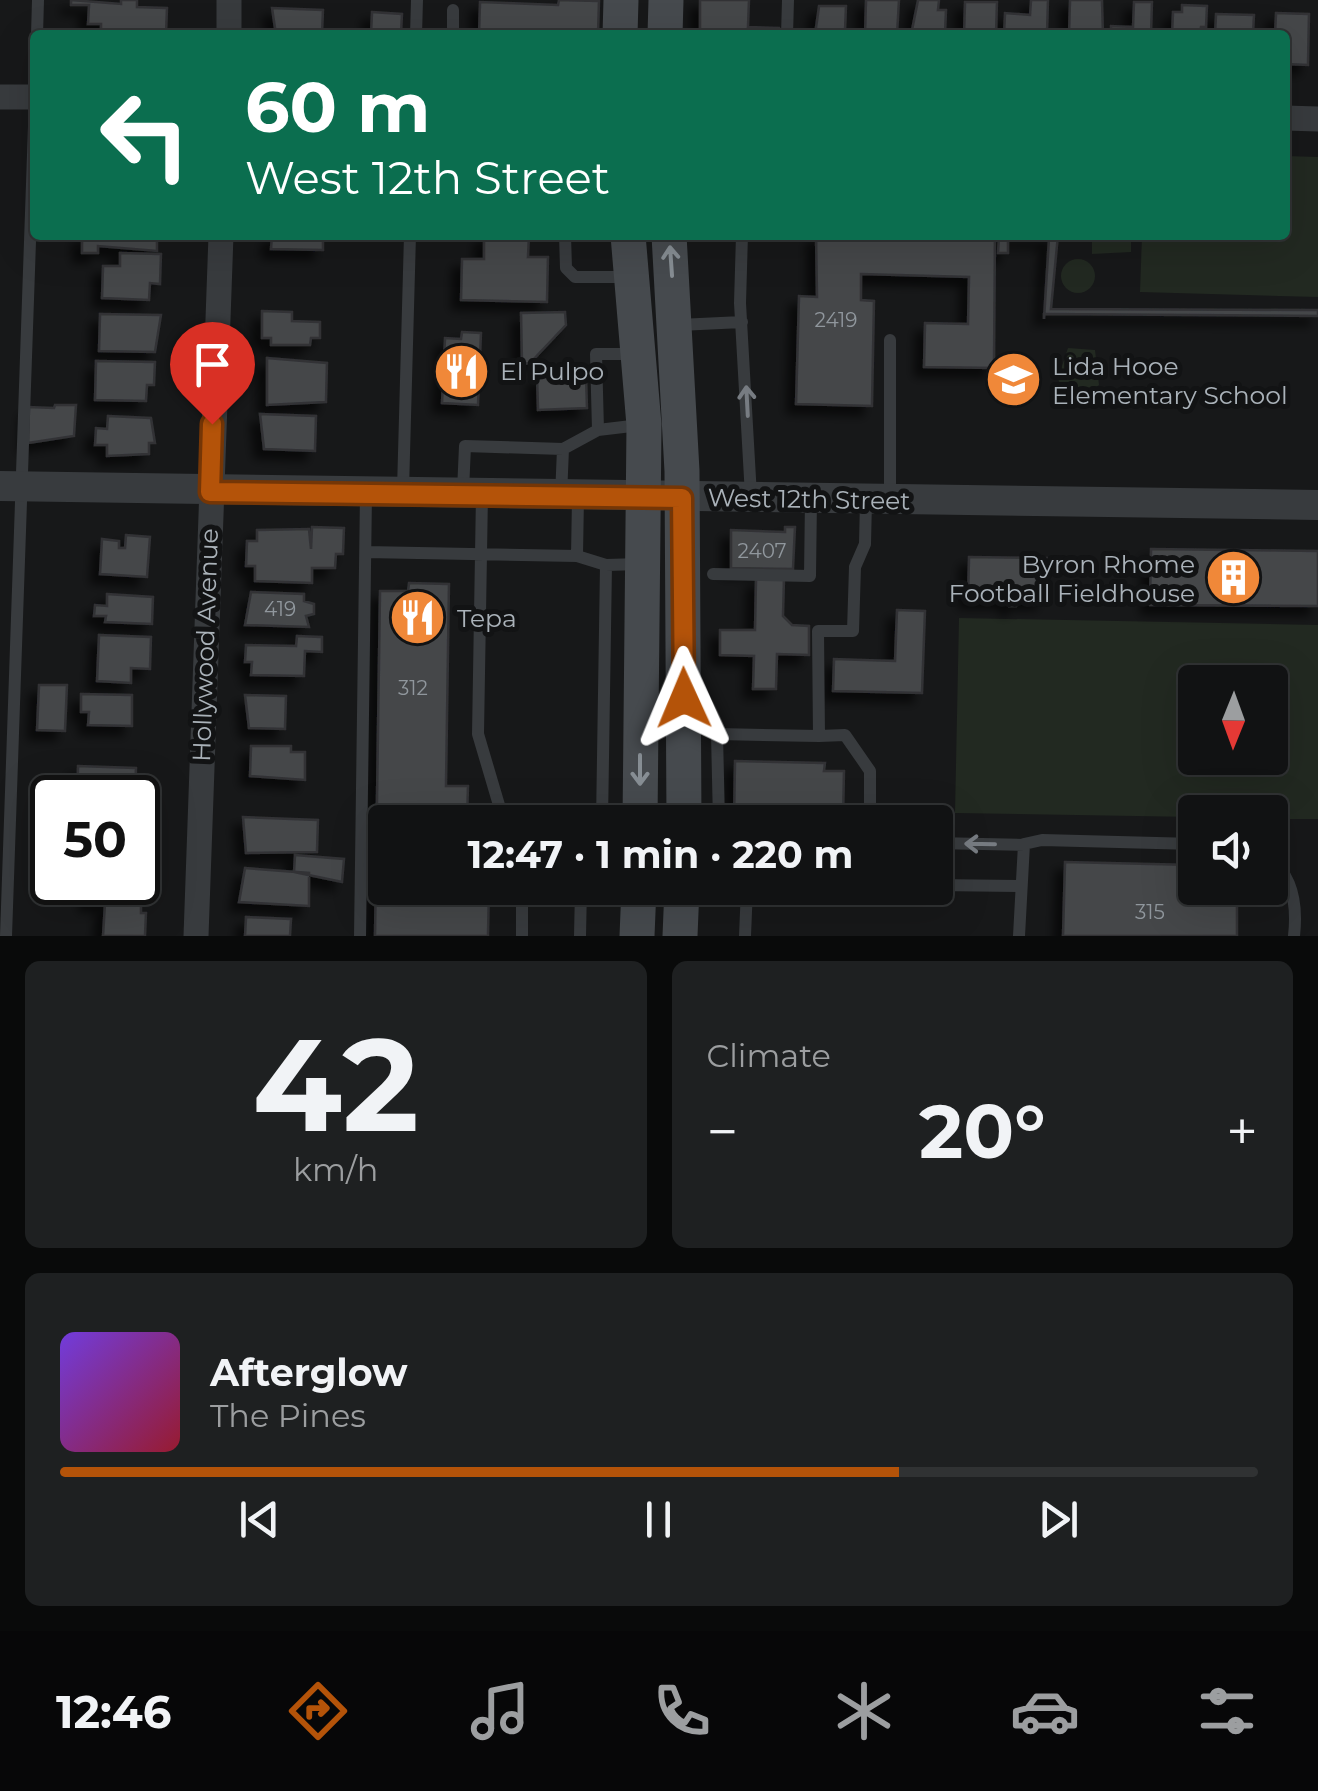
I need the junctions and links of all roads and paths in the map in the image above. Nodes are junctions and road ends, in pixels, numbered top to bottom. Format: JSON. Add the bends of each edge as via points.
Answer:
{"nodes":[{"id":1,"x":38,"y":0,"type":"edge"},
{"id":2,"x":229,"y":0,"type":"edge"},
{"id":3,"x":417,"y":0,"type":"edge"},
{"id":4,"x":620,"y":0,"type":"edge"},
{"id":5,"x":666,"y":0,"type":"edge"},
{"id":6,"x":788,"y":0,"type":"edge"},
{"id":7,"x":453,"y":10,"type":"dead end"},
{"id":8,"x":37,"y":30,"type":"edge"},
{"id":9,"x":229,"y":30,"type":"edge"},
{"id":10,"x":416,"y":30,"type":"edge"},
{"id":11,"x":453,"y":30,"type":"edge"},
{"id":12,"x":620,"y":30,"type":"edge"},
{"id":13,"x":665,"y":30,"type":"edge"},
{"id":14,"x":787,"y":30,"type":"edge"},
{"id":15,"x":0,"y":96,"type":"edge"},
{"id":16,"x":30,"y":97,"type":"edge"},
{"id":17,"x":1290,"y":118,"type":"edge"},
{"id":18,"x":1318,"y":119,"type":"edge"},
{"id":19,"x":30,"y":175,"type":"edge"},
{"id":20,"x":221,"y":240,"type":"edge"},
{"id":21,"x":410,"y":240,"type":"edge"},
{"id":22,"x":565,"y":240,"type":"edge"},
{"id":23,"x":629,"y":240,"type":"edge"},
{"id":24,"x":669,"y":240,"type":"edge"},
{"id":25,"x":742,"y":240,"type":"edge"},
{"id":26,"x":633,"y":277,"type":"junction"},
{"id":27,"x":742,"y":322,"type":"junction"},
{"id":28,"x":676,"y":325,"type":"junction"},
{"id":29,"x":890,"y":340,"type":"dead end"},
{"id":30,"x":640,"y":354,"type":"junction"},
{"id":31,"x":644,"y":424,"type":"junction"},
{"id":32,"x":598,"y":430,"type":"junction"},
{"id":33,"x":562,"y":449,"type":"junction"},
{"id":34,"x":10,"y":486,"type":"edge"},
{"id":35,"x":210,"y":492,"type":"junction"},
{"id":36,"x":403,"y":492,"type":"junction"},
{"id":37,"x":366,"y":493,"type":"junction"},
{"id":38,"x":472,"y":494,"type":"junction"},
{"id":39,"x":569,"y":497,"type":"junction"},
{"id":40,"x":644,"y":498,"type":"junction"},
{"id":41,"x":682,"y":498,"type":"junction"},
{"id":42,"x":752,"y":499,"type":"junction"},
{"id":43,"x":811,"y":499,"type":"junction"},
{"id":44,"x":878,"y":500,"type":"junction"},
{"id":45,"x":1318,"y":505,"type":"edge"},
{"id":46,"x":366,"y":552,"type":"junction"},
{"id":47,"x":481,"y":554,"type":"junction"},
{"id":48,"x":577,"y":556,"type":"junction"},
{"id":49,"x":623,"y":564,"type":"junction"},
{"id":50,"x":713,"y":574,"type":"dead end"},
{"id":51,"x":623,"y":664,"type":"junction"},
{"id":52,"x":820,"y":736,"type":"junction"},
{"id":53,"x":701,"y":759,"type":"junction"},
{"id":54,"x":499,"y":805,"type":"edge"},
{"id":55,"x":604,"y":805,"type":"edge"},
{"id":56,"x":638,"y":805,"type":"edge"},
{"id":57,"x":689,"y":805,"type":"edge"},
{"id":58,"x":713,"y":805,"type":"edge"},
{"id":59,"x":870,"y":805,"type":"edge"},
{"id":60,"x":953,"y":844,"type":"edge"},
{"id":61,"x":1178,"y":844,"type":"edge"},
{"id":62,"x":1024,"y":846,"type":"junction"},
{"id":63,"x":1288,"y":882,"type":"edge"},
{"id":64,"x":953,"y":885,"type":"edge"},
{"id":65,"x":1020,"y":886,"type":"junction"},
{"id":66,"x":522,"y":905,"type":"edge"},
{"id":67,"x":580,"y":905,"type":"edge"},
{"id":68,"x":638,"y":905,"type":"edge"},
{"id":69,"x":681,"y":905,"type":"edge"},
{"id":70,"x":746,"y":905,"type":"edge"},
{"id":71,"x":6,"y":936,"type":"edge"},
{"id":72,"x":196,"y":936,"type":"edge"},
{"id":73,"x":360,"y":936,"type":"edge"},
{"id":74,"x":522,"y":936,"type":"edge"},
{"id":75,"x":580,"y":936,"type":"edge"},
{"id":76,"x":637,"y":936,"type":"edge"},
{"id":77,"x":680,"y":936,"type":"edge"},
{"id":78,"x":745,"y":936,"type":"edge"},
{"id":79,"x":1019,"y":936,"type":"edge"},
{"id":80,"x":1294,"y":936,"type":"edge"}],
"edges":[{"from":1,"to":8,"type":"lane"},
{"from":2,"to":9,"type":"street"},
{"from":3,"to":10,"type":"lane"},
{"from":4,"to":12,"type":"main road"},
{"from":5,"to":13,"type":"main road"},
{"from":6,"to":14,"type":"lane"},
{"from":7,"to":11,"type":"lane"},
{"from":15,"to":16,"type":"street"},
{"from":17,"to":18,"type":"street"},
{"from":19,"to":34,"type":"lane"},
{"from":20,"to":35,"type":"street","name":"Hollywood Avenue"},
{"from":21,"to":36,"type":"lane"},
{"from":22,"to":26,"type":"lane","via":[[566,268],[575,277]]},
{"from":23,"to":26,"type":"main road"},
{"from":28,"to":24,"type":"main road","one_way":true},
{"from":25,"to":27,"type":"lane"},
{"from":26,"to":30,"type":"main road"},
{"from":27,"to":28,"type":"lane"},
{"from":42,"to":27,"type":"lane","one_way":true},
{"from":28,"to":41,"type":"main road"},
{"from":29,"to":44,"type":"lane"},
{"from":30,"to":31,"type":"main road"},
{"from":30,"to":32,"type":"lane","via":[[596,354]]},
{"from":31,"to":32,"type":"lane"},
{"from":31,"to":40,"type":"main road"},
{"from":32,"to":33,"type":"lane"},
{"from":33,"to":38,"type":"lane","via":[[465,446]]},
{"from":33,"to":39,"type":"lane"},
{"from":34,"to":35,"type":"street","name":"West 12th Street"},
{"from":34,"to":71,"type":"lane"},
{"from":35,"to":37,"type":"street","name":"West 12th Street"},
{"from":35,"to":72,"type":"street","name":"Hollywood Avenue"},
{"from":36,"to":37,"type":"street","name":"West 12th Street"},
{"from":36,"to":38,"type":"street","name":"West 12th Street"},
{"from":37,"to":46,"type":"lane"},
{"from":38,"to":39,"type":"street","name":"West 12th Street"},
{"from":38,"to":47,"type":"lane"},
{"from":39,"to":40,"type":"street","name":"West 12th Street"},
{"from":39,"to":48,"type":"lane"},
{"from":40,"to":41,"type":"street","name":"West 12th Street"},
{"from":40,"to":49,"type":"main road"},
{"from":41,"to":42,"type":"street","name":"West 12th Street"},
{"from":41,"to":53,"type":"main road"},
{"from":42,"to":43,"type":"street","name":"West 12th Street"},
{"from":43,"to":44,"type":"street","name":"West 12th Street"},
{"from":43,"to":50,"type":"lane","via":[[810,576]]},
{"from":44,"to":45,"type":"street","name":"West 12th Street"},
{"from":44,"to":52,"type":"lane","via":[[855,567],[853,632],[818,631]]},
{"from":46,"to":47,"type":"lane"},
{"from":46,"to":73,"type":"lane"},
{"from":47,"to":48,"type":"lane"},
{"from":47,"to":54,"type":"lane","via":[[478,734]]},
{"from":48,"to":49,"type":"lane"},
{"from":49,"to":51,"type":"main road"},
{"from":51,"to":55,"type":"lane"},
{"from":51,"to":56,"type":"main road","one_way":true},
{"from":52,"to":53,"type":"lane","via":[[718,734]]},
{"from":52,"to":59,"type":"lane","via":[[845,735],[870,770]]},
{"from":53,"to":57,"type":"main road"},
{"from":53,"to":58,"type":"lane"},
{"from":62,"to":60,"type":"lane","one_way":true},
{"from":61,"to":62,"type":"lane","via":[[1042,840]]},
{"from":62,"to":65,"type":"lane"},
{"from":63,"to":80,"type":"lane"},
{"from":64,"to":65,"type":"lane"},
{"from":65,"to":79,"type":"lane"},
{"from":66,"to":74,"type":"lane"},
{"from":67,"to":75,"type":"lane"},
{"from":68,"to":76,"type":"main road"},
{"from":69,"to":77,"type":"main road"},
{"from":70,"to":78,"type":"lane"}]}
